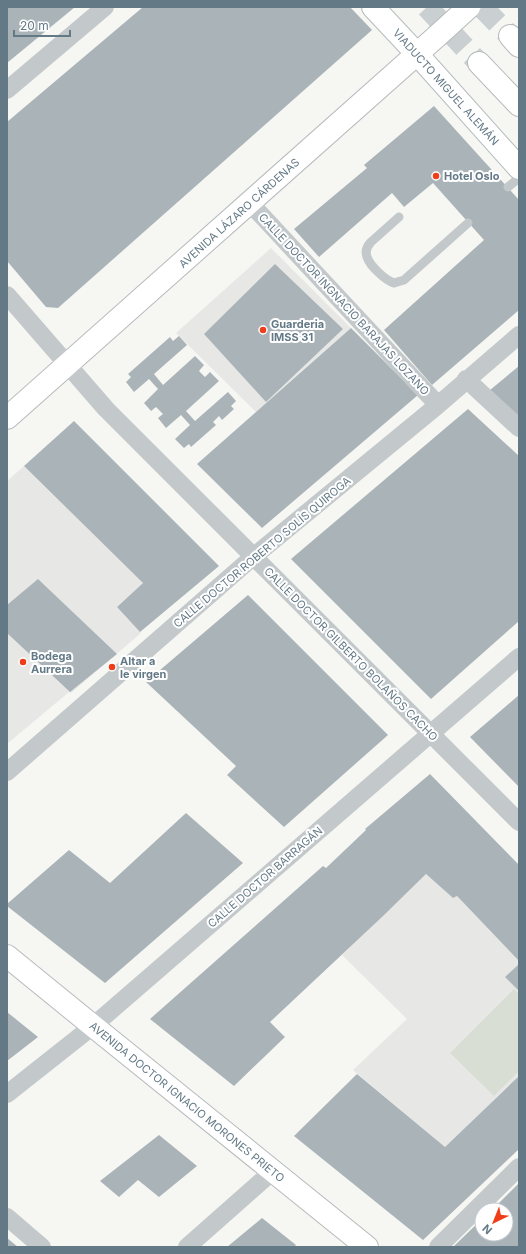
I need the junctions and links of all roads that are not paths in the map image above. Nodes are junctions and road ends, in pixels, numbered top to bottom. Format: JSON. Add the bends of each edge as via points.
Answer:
{"nodes":[{"id":1,"x":105,"y":7,"type":"edge"},
{"id":2,"x":373,"y":7,"type":"edge"},
{"id":3,"x":469,"y":7,"type":"edge"},
{"id":4,"x":417,"y":54,"type":"junction"},
{"id":5,"x":479,"y":63,"type":"tunnel mouth"},
{"id":6,"x":7,"y":90,"type":"edge"},
{"id":7,"x":519,"y":105,"type":"edge"},
{"id":8,"x":519,"y":168,"type":"edge"},
{"id":9,"x":519,"y":178,"type":"edge"},
{"id":10,"x":508,"y":187,"type":"dead end"},
{"id":11,"x":250,"y":203,"type":"junction"},
{"id":12,"x":399,"y":217,"type":"dead end"},
{"id":13,"x":468,"y":223,"type":"dead end"},
{"id":14,"x":7,"y":295,"type":"edge"},
{"id":15,"x":519,"y":335,"type":"edge"},
{"id":16,"x":67,"y":365,"type":"junction"},
{"id":17,"x":466,"y":379,"type":"junction"},
{"id":18,"x":438,"y":405,"type":"junction"},
{"id":19,"x":7,"y":418,"type":"edge"},
{"id":20,"x":519,"y":428,"type":"edge"},
{"id":21,"x":253,"y":557,"type":"junction"},
{"id":22,"x":519,"y":657,"type":"edge"},
{"id":23,"x":431,"y":734,"type":"junction"},
{"id":24,"x":7,"y":772,"type":"edge"},
{"id":25,"x":519,"y":822,"type":"edge"},
{"id":26,"x":7,"y":956,"type":"edge"},
{"id":27,"x":92,"y":1026,"type":"junction"},
{"id":28,"x":7,"y":1094,"type":"edge"},
{"id":29,"x":519,"y":1167,"type":"edge"},
{"id":30,"x":273,"y":1171,"type":"junction"},
{"id":31,"x":7,"y":1217,"type":"edge"},
{"id":32,"x":42,"y":1247,"type":"edge"},
{"id":33,"x":187,"y":1247,"type":"edge"},
{"id":34,"x":367,"y":1247,"type":"edge"},
{"id":35,"x":438,"y":1247,"type":"edge"}],
"edges":[{"from":1,"to":6,"type":"street"},
{"from":2,"to":4,"type":"main road","name":"VIADUCTO MIGUEL ALEMÁN"},
{"from":3,"to":4,"type":"main road","name":"AVENIDA LÁZARO CÁRDENAS","bridge":true},
{"from":4,"to":8,"type":"main road","name":"VIADUCTO MIGUEL ALEMÁN"},
{"from":4,"to":11,"type":"main road","name":"AVENIDA LÁZARO CÁRDENAS"},
{"from":5,"to":7,"type":"main road"},
{"from":9,"to":10,"type":"lane"},
{"from":11,"to":16,"type":"main road","name":"AVENIDA LÁZARO CÁRDENAS"},
{"from":11,"to":18,"type":"street","name":"CALLE DOCTOR INGNACIO BARAJAS LOZANO"},
{"from":12,"to":13,"type":"lane","via":[[371,242],[366,252],[380,273],[394,283],[404,280]]},
{"from":14,"to":16,"type":"street","name":"CALLE DOCTOR GILBERTO BOLAÑOS CACHO"},
{"from":15,"to":17,"type":"street","name":"CALLE DOCTOR ROBERTO SOLÍS QUIROGA"},
{"from":16,"to":19,"type":"main road","name":"AVENIDA LÁZARO CÁRDENAS"},
{"from":16,"to":21,"type":"street","name":"CALLE DOCTOR GILBERTO BOLAÑOS CACHO","via":[[106,409]]},
{"from":17,"to":18,"type":"street","name":"CALLE DOCTOR ROBERTO SOLÍS QUIROGA"},
{"from":17,"to":20,"type":"street"},
{"from":18,"to":21,"type":"street","name":"CALLE DOCTOR ROBERTO SOLÍS QUIROGA"},
{"from":21,"to":23,"type":"street","name":"CALLE DOCTOR GILBERTO BOLAÑOS CACHO"},
{"from":21,"to":24,"type":"street","name":"CALLE DOCTOR ROBERTO SOLÍS QUIROGA"},
{"from":22,"to":23,"type":"street","name":"CALLE DOCTOR BARRAGÁN"},
{"from":23,"to":25,"type":"street","name":"CALLE DOCTOR GILBERTO BOLAÑOS CACHO"},
{"from":23,"to":27,"type":"street","name":"CALLE DOCTOR BARRAGÁN"},
{"from":26,"to":27,"type":"main road","name":"AVENIDA DOCTOR IGNACIO MORONES PRIETO"},
{"from":27,"to":28,"type":"street","name":"CALLE DOCTOR BARRAGÁN"},
{"from":27,"to":30,"type":"main road","name":"AVENIDA DOCTOR IGNACIO MORONES PRIETO"},
{"from":29,"to":35,"type":"street"},
{"from":30,"to":33,"type":"street"},
{"from":30,"to":34,"type":"main road","name":"AVENIDA DOCTOR IGNACIO MORONES PRIETO"},
{"from":31,"to":32,"type":"street"}]}
